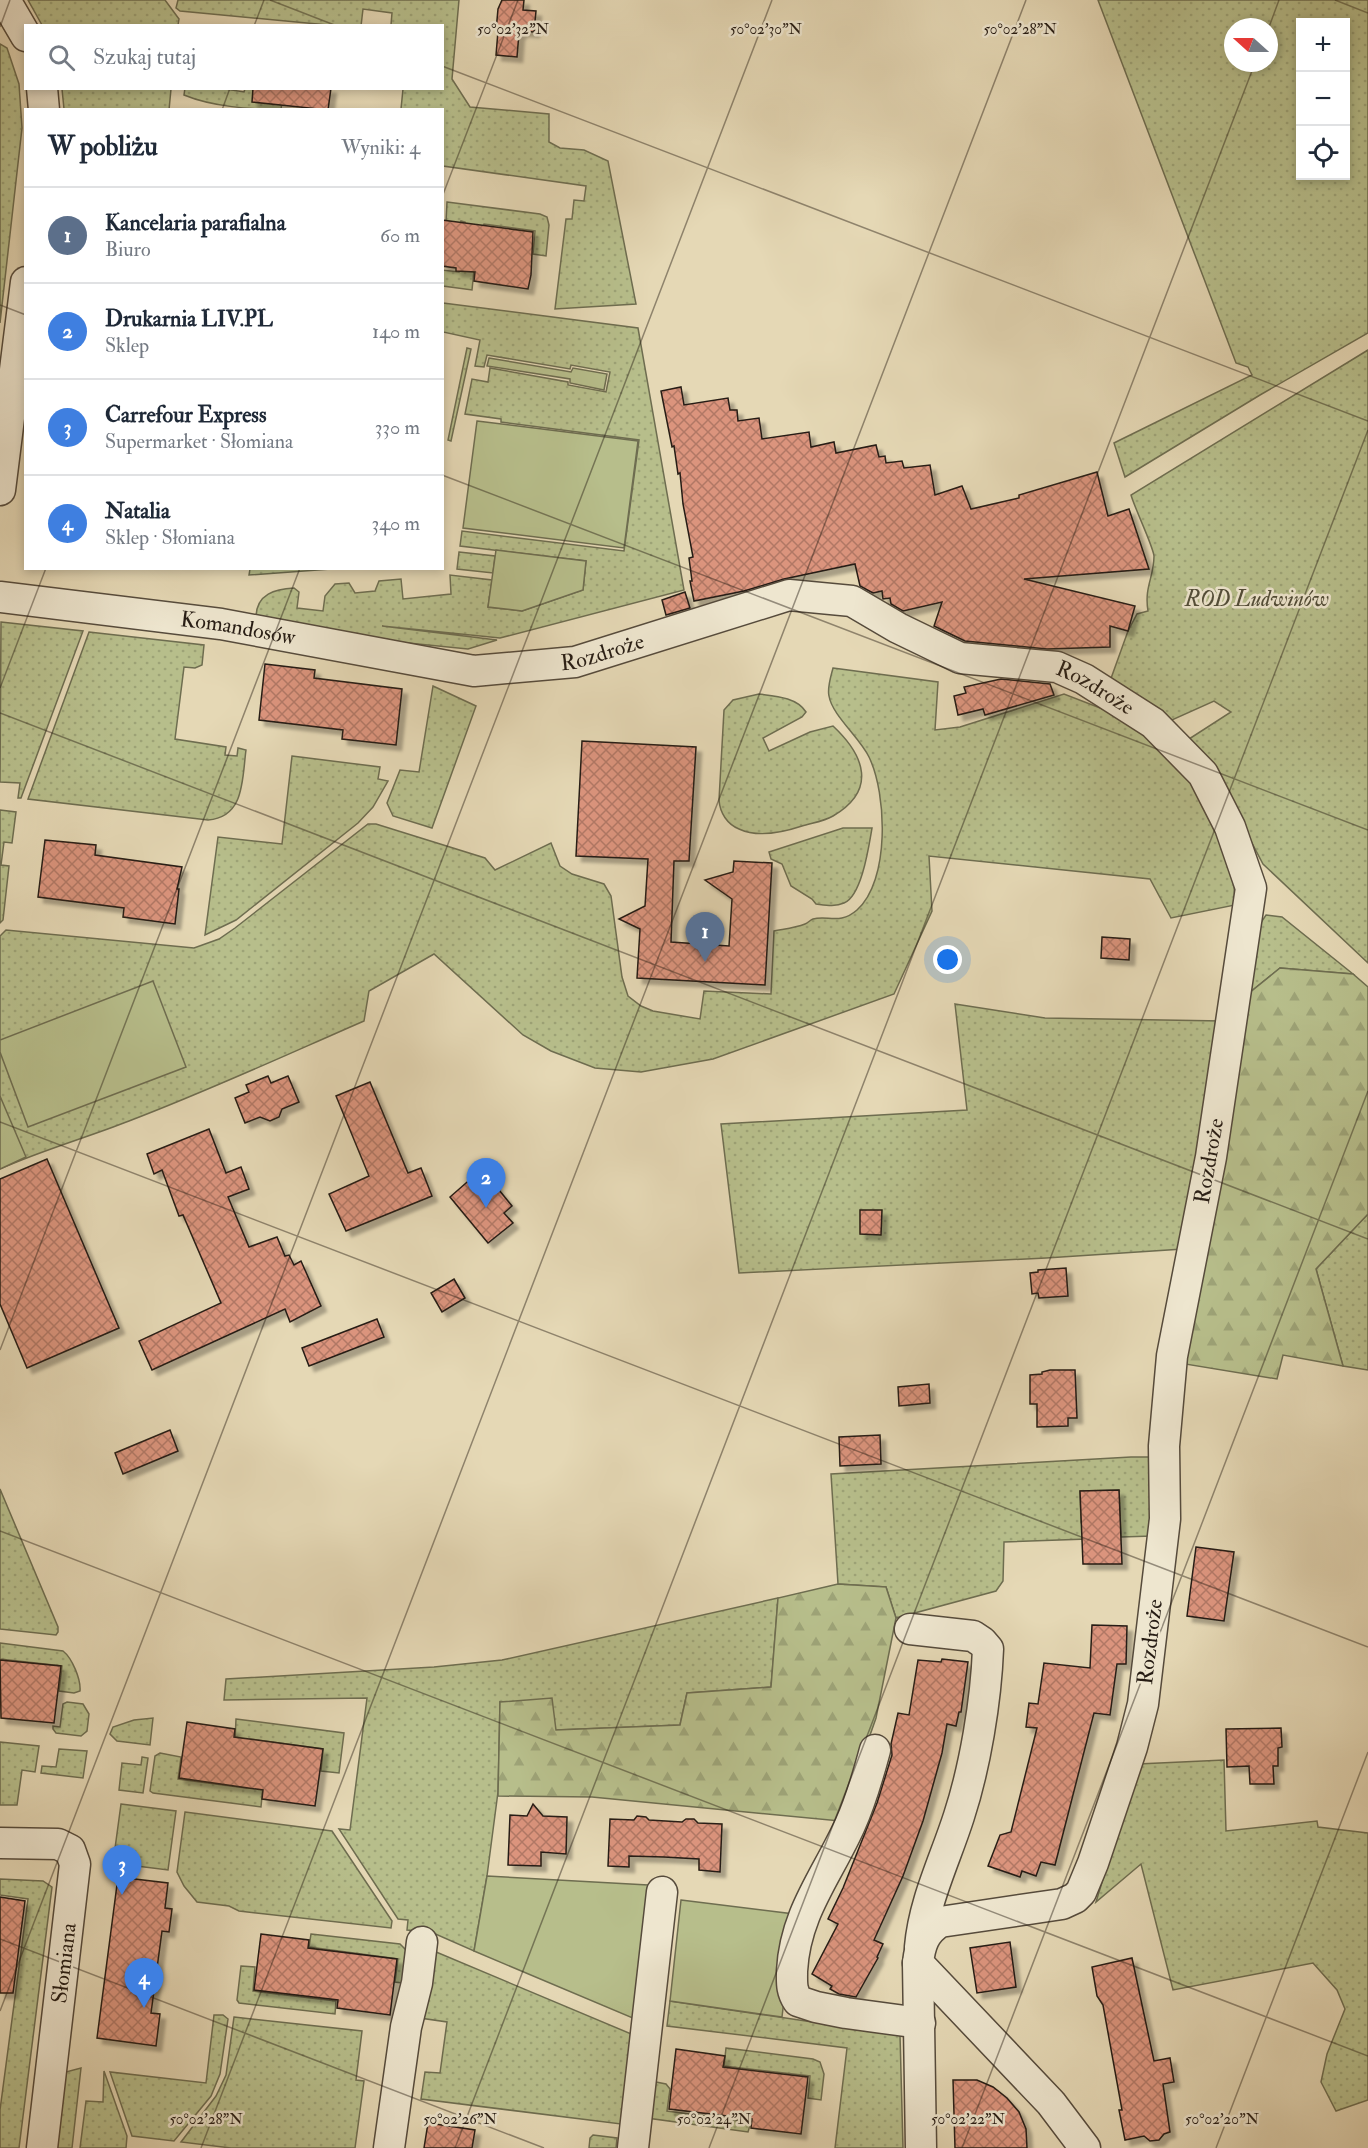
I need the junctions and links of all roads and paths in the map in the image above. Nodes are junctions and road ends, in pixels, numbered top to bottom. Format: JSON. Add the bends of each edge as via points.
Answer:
{"nodes":[{"id":1,"x":5,"y":0,"type":"edge"},
{"id":2,"x":24,"y":33,"type":"edge"},
{"id":3,"x":42,"y":90,"type":"edge"},
{"id":4,"x":44,"y":108,"type":"edge"},
{"id":5,"x":24,"y":298,"type":"edge"},
{"id":6,"x":0,"y":490,"type":"edge"},
{"id":7,"x":0,"y":597,"type":"edge"},
{"id":8,"x":474,"y":671,"type":"joint"},
{"id":9,"x":910,"y":1629,"type":"dead end"},
{"id":10,"x":875,"y":1750,"type":"dead end"},
{"id":11,"x":0,"y":1843,"type":"edge"},
{"id":12,"x":662,"y":1892,"type":"dead end"},
{"id":13,"x":422,"y":1942,"type":"dead end"},
{"id":14,"x":919,"y":1955,"type":"junction"},
{"id":15,"x":920,"y":2023,"type":"junction"},
{"id":16,"x":42,"y":2148,"type":"edge"},
{"id":17,"x":389,"y":2148,"type":"edge"},
{"id":18,"x":633,"y":2148,"type":"edge"},
{"id":19,"x":921,"y":2148,"type":"edge"},
{"id":20,"x":1085,"y":2148,"type":"edge"}],
"edges":[{"from":1,"to":2,"type":"street"},
{"from":3,"to":4,"type":"street"},
{"from":5,"to":6,"type":"street"},
{"from":7,"to":8,"type":"street","name":"Komandosów","via":[[221,624]]},
{"from":8,"to":14,"type":"street","name":"Rozdroże","via":[[575,662],[789,595],[852,601],[960,658],[1057,667],[1084,679],[1153,723],[1203,774],[1230,827],[1248,878],[1251,888],[1211,1157],[1172,1356],[1164,1446],[1165,1519],[1143,1704],[1132,1747],[1093,1863],[1076,1898],[1062,1904],[945,1920],[929,1930]]},
{"from":9,"to":14,"type":"street","via":[[974,1636],[988,1649],[966,1795],[927,1905]]},
{"from":10,"to":15,"type":"street","via":[[849,1827],[800,1924],[791,1990],[798,2001],[816,2007]]},
{"from":11,"to":16,"type":"street","name":"Słomiana","via":[[58,1844],[70,1850],[75,1864]]},
{"from":12,"to":18,"type":"street"},
{"from":13,"to":17,"type":"street"},
{"from":14,"to":15,"type":"street"},
{"from":14,"to":20,"type":"street","via":[[1051,2103]]},
{"from":15,"to":19,"type":"street"}]}
